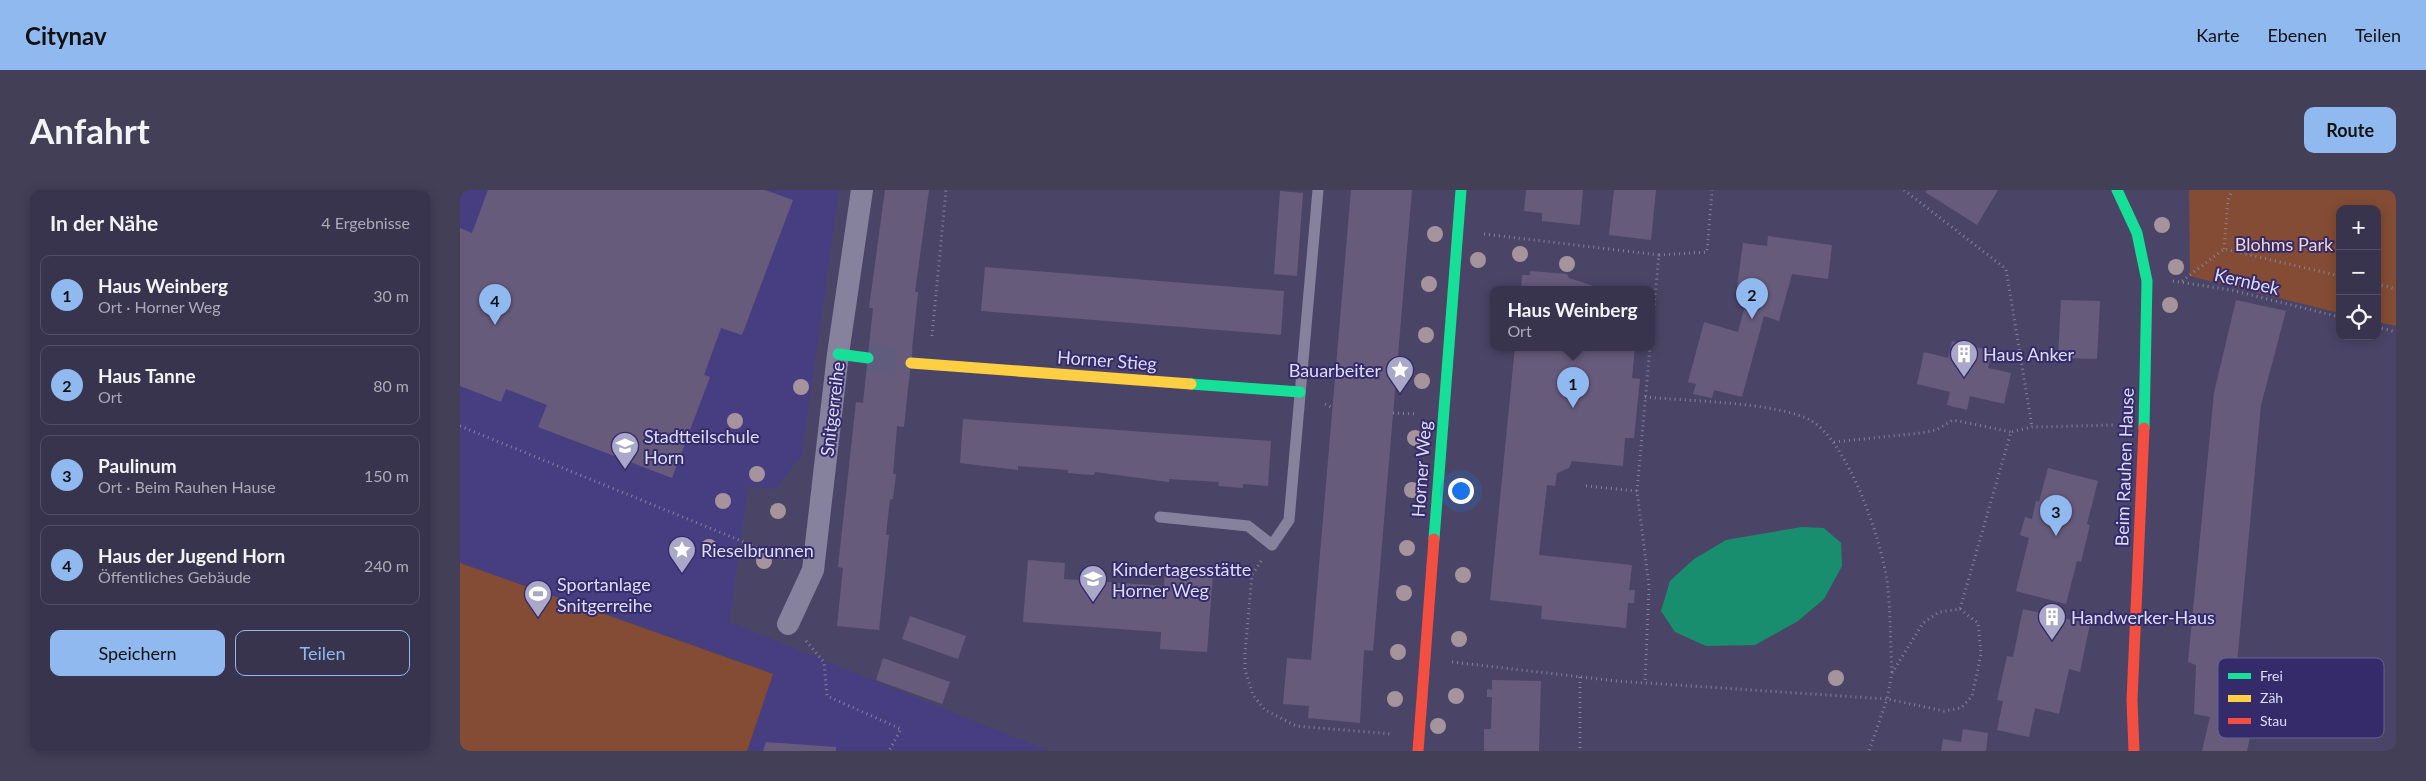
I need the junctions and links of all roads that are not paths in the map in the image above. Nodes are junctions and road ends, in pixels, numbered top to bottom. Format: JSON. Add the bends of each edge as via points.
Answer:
{"nodes":[{"id":1,"x":862,"y":190,"type":"edge"},
{"id":2,"x":1318,"y":190,"type":"edge"},
{"id":3,"x":1461,"y":190,"type":"edge"},
{"id":4,"x":2117,"y":190,"type":"edge"},
{"id":5,"x":838,"y":354,"type":"junction"},
{"id":6,"x":868,"y":358,"type":"tunnel mouth"},
{"id":7,"x":911,"y":363,"type":"tunnel mouth"},
{"id":8,"x":1300,"y":392,"type":"junction"},
{"id":9,"x":1160,"y":516,"type":"dead end"},
{"id":10,"x":788,"y":624,"type":"road end"},
{"id":11,"x":1418,"y":751,"type":"edge"},
{"id":12,"x":2134,"y":751,"type":"edge"}],
"edges":[{"from":1,"to":5,"type":"street","name":"Snitgerreihe"},
{"from":2,"to":8,"type":"lane"},
{"from":3,"to":11,"type":"street","name":"Horner Weg"},
{"from":4,"to":12,"type":"street","name":"Beim Rauhen Hause","via":[[2137,233],[2148,282],[2132,700]]},
{"from":5,"to":6,"type":"street"},
{"from":5,"to":10,"type":"street","name":"Snitgerreihe","via":[[813,570]]},
{"from":7,"to":8,"type":"street","name":"Horner Stieg"},
{"from":8,"to":9,"type":"lane","via":[[1289,520],[1272,545],[1248,526]]}]}
